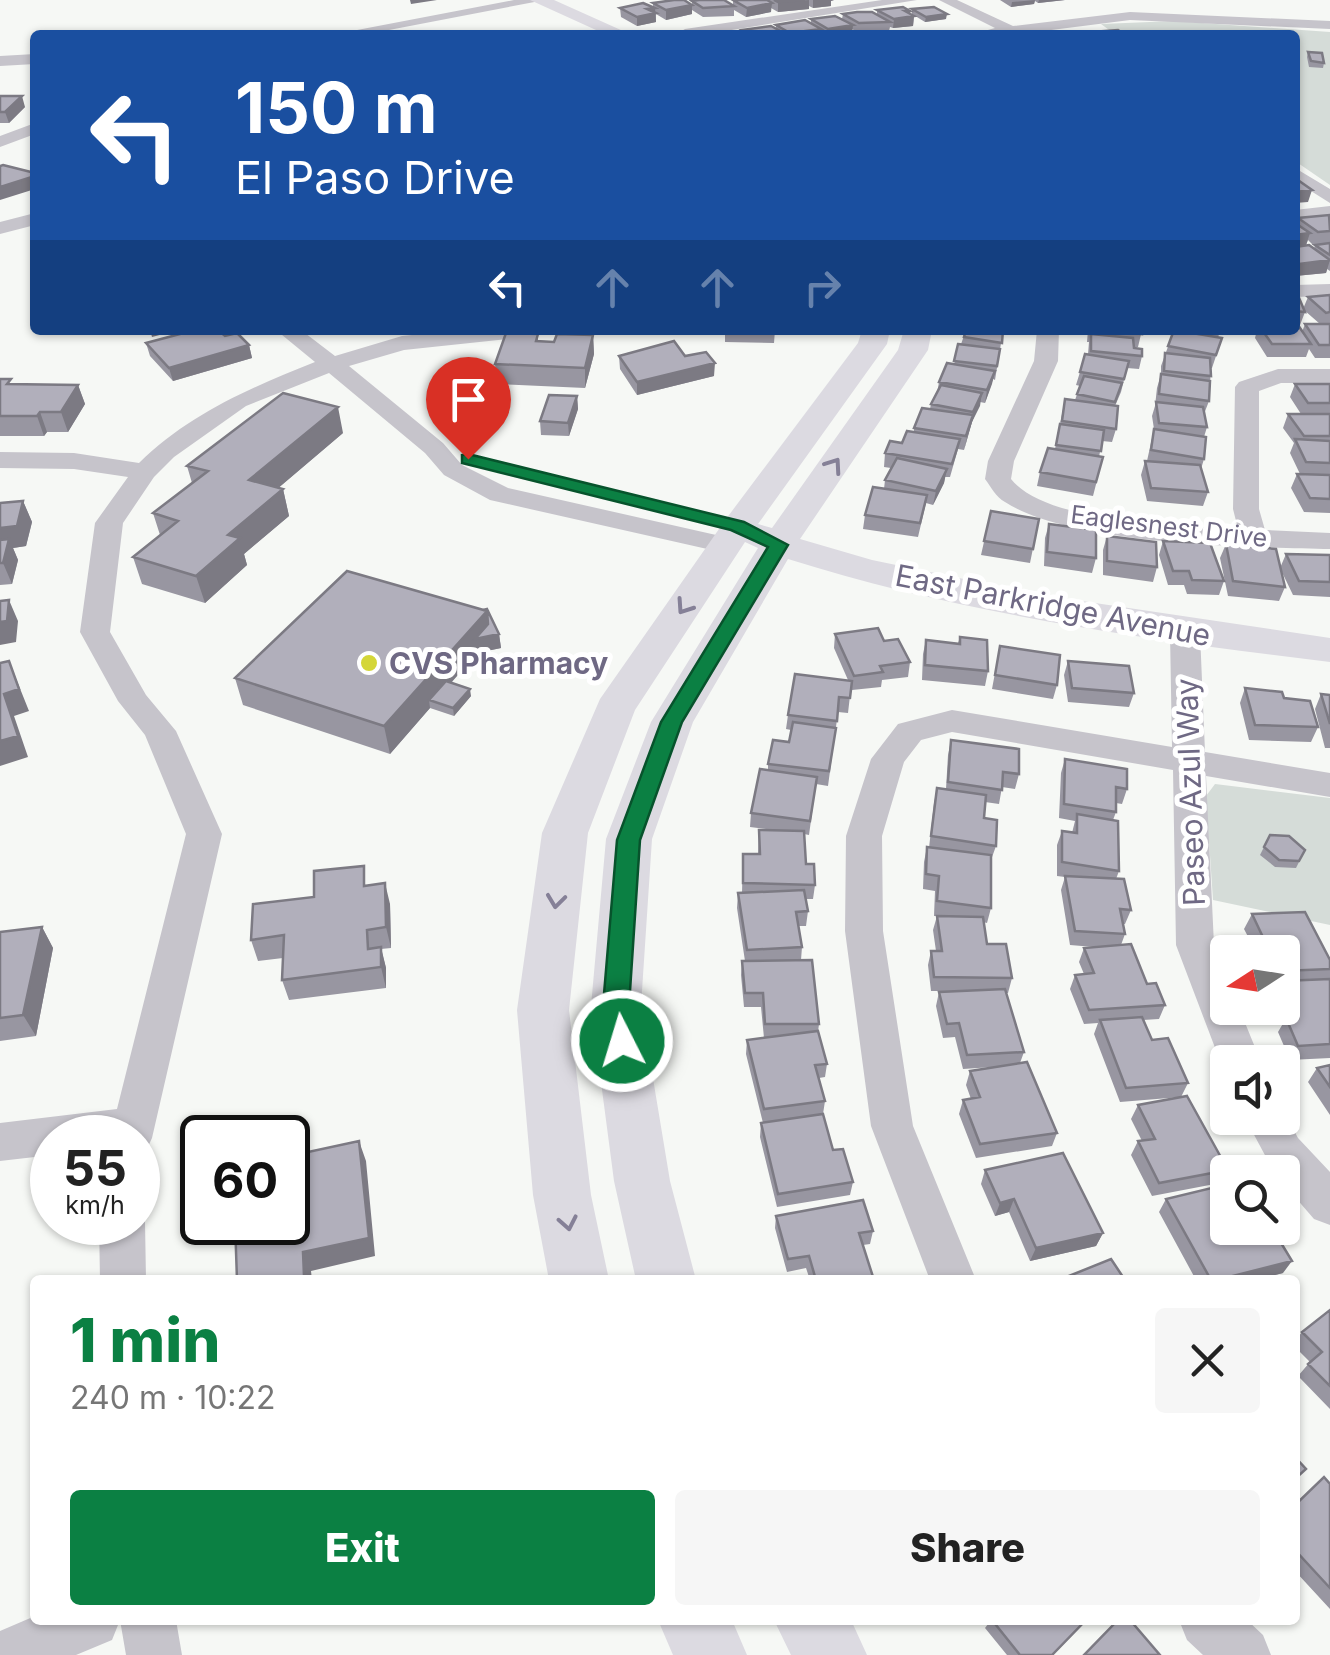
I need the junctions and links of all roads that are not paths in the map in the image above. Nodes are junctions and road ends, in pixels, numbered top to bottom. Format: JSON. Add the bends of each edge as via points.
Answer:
{"nodes":[{"id":1,"x":910,"y":0,"type":"edge"},
{"id":2,"x":946,"y":0,"type":"edge"},
{"id":3,"x":527,"y":1,"type":"edge"},
{"id":4,"x":1330,"y":25,"type":"edge"},
{"id":5,"x":366,"y":30,"type":"edge"},
{"id":6,"x":582,"y":30,"type":"edge"},
{"id":7,"x":609,"y":30,"type":"edge"},
{"id":8,"x":699,"y":30,"type":"edge"},
{"id":9,"x":1010,"y":30,"type":"joint"},
{"id":10,"x":30,"y":59,"type":"edge"},
{"id":11,"x":0,"y":61,"type":"edge"},
{"id":12,"x":30,"y":130,"type":"edge"},
{"id":13,"x":0,"y":142,"type":"edge"},
{"id":14,"x":30,"y":152,"type":"edge"},
{"id":15,"x":1300,"y":176,"type":"edge"},
{"id":16,"x":1330,"y":197,"type":"edge"},
{"id":17,"x":1330,"y":212,"type":"edge"},
{"id":18,"x":1300,"y":215,"type":"edge"},
{"id":19,"x":30,"y":220,"type":"edge"},
{"id":20,"x":0,"y":228,"type":"edge"},
{"id":21,"x":1330,"y":290,"type":"edge"},
{"id":22,"x":1300,"y":291,"type":"edge"},
{"id":23,"x":293,"y":335,"type":"edge"},
{"id":24,"x":478,"y":335,"type":"edge"},
{"id":25,"x":875,"y":335,"type":"edge"},
{"id":26,"x":917,"y":335,"type":"edge"},
{"id":27,"x":1048,"y":335,"type":"edge"},
{"id":28,"x":331,"y":364,"type":"junction"},
{"id":29,"x":1330,"y":376,"type":"edge"},
{"id":30,"x":0,"y":460,"type":"edge"},
{"id":31,"x":145,"y":472,"type":"junction"},
{"id":32,"x":747,"y":539,"type":"junction"},
{"id":33,"x":1254,"y":539,"type":"junction"},
{"id":34,"x":1330,"y":541,"type":"edge"},
{"id":35,"x":1185,"y":633,"type":"junction"},
{"id":36,"x":1330,"y":650,"type":"edge"},
{"id":37,"x":1186,"y":758,"type":"junction"},
{"id":38,"x":1330,"y":785,"type":"edge"},
{"id":39,"x":1234,"y":1045,"type":"edge"},
{"id":40,"x":136,"y":1115,"type":"edge"},
{"id":41,"x":1274,"y":1135,"type":"edge"},
{"id":42,"x":30,"y":1140,"type":"edge"},
{"id":43,"x":0,"y":1142,"type":"edge"},
{"id":44,"x":1330,"y":1204,"type":"edge"},
{"id":45,"x":122,"y":1245,"type":"edge"},
{"id":46,"x":123,"y":1275,"type":"edge"},
{"id":47,"x":578,"y":1275,"type":"edge"},
{"id":48,"x":665,"y":1275,"type":"edge"},
{"id":49,"x":951,"y":1275,"type":"edge"},
{"id":50,"x":80,"y":1625,"type":"edge"},
{"id":51,"x":149,"y":1625,"type":"edge"},
{"id":52,"x":696,"y":1625,"type":"edge"},
{"id":53,"x":813,"y":1625,"type":"edge"},
{"id":54,"x":1213,"y":1625,"type":"edge"},
{"id":55,"x":11,"y":1655,"type":"edge"},
{"id":56,"x":154,"y":1655,"type":"edge"},
{"id":57,"x":711,"y":1655,"type":"edge"},
{"id":58,"x":831,"y":1655,"type":"edge"},
{"id":59,"x":1242,"y":1655,"type":"edge"}],
"edges":[{"from":1,"to":8,"type":"street"},
{"from":2,"to":9,"type":"street"},
{"from":3,"to":5,"type":"street"},
{"from":3,"to":6,"type":"main road"},
{"from":3,"to":7,"type":"main road"},
{"from":4,"to":9,"type":"street","via":[[1130,16]]},
{"from":10,"to":11,"type":"street"},
{"from":12,"to":13,"type":"street"},
{"from":13,"to":14,"type":"street"},
{"from":15,"to":16,"type":"street"},
{"from":17,"to":18,"type":"street"},
{"from":19,"to":20,"type":"street"},
{"from":21,"to":22,"type":"street"},
{"from":23,"to":28,"type":"street"},
{"from":24,"to":28,"type":"street","via":[[402,343]]},
{"from":25,"to":32,"type":"main road"},
{"from":32,"to":26,"type":"main road","one_way":true,"via":[[913,350]]},
{"from":27,"to":33,"type":"street","name":"Eaglesnest Drive","via":[[1046,362],[1001,461],[998,478],[1012,495],[1045,510],[1111,523]]},
{"from":28,"to":31,"type":"street","via":[[238,401]]},
{"from":28,"to":32,"type":"street","via":[[453,470],[499,494]]},
{"from":29,"to":33,"type":"street","via":[[1278,376],[1247,387],[1246,509]]},
{"from":30,"to":31,"type":"street"},
{"from":31,"to":40,"type":"street","via":[[109,522],[96,632],[134,701],[160,731],[204,834]]},
{"from":32,"to":35,"type":"main road","name":"East Parkridge Avenue"},
{"from":32,"to":47,"type":"main road","one_way":true,"via":[[616,710],[564,832],[543,1010],[562,1194]]},
{"from":32,"to":48,"type":"main road","via":[[629,840],[616,1006],[642,1181]]},
{"from":33,"to":34,"type":"street","name":"Eaglesnest Drive"},
{"from":35,"to":36,"type":"main road","name":"East Parkridge Avenue"},
{"from":35,"to":37,"type":"street","name":"Paseo Azul Way"},
{"from":37,"to":38,"type":"street"},
{"from":37,"to":39,"type":"street","name":"Paseo Azul Way","via":[[1196,945]]},
{"from":37,"to":49,"type":"street","via":[[952,721],[910,732],[888,759],[864,836],[864,932],[892,1126]]},
{"from":41,"to":44,"type":"street"},
{"from":42,"to":43,"type":"street"},
{"from":45,"to":46,"type":"street"},
{"from":50,"to":55,"type":"street"},
{"from":51,"to":56,"type":"street"},
{"from":52,"to":57,"type":"main road"},
{"from":53,"to":58,"type":"main road"},
{"from":54,"to":59,"type":"street"}]}
